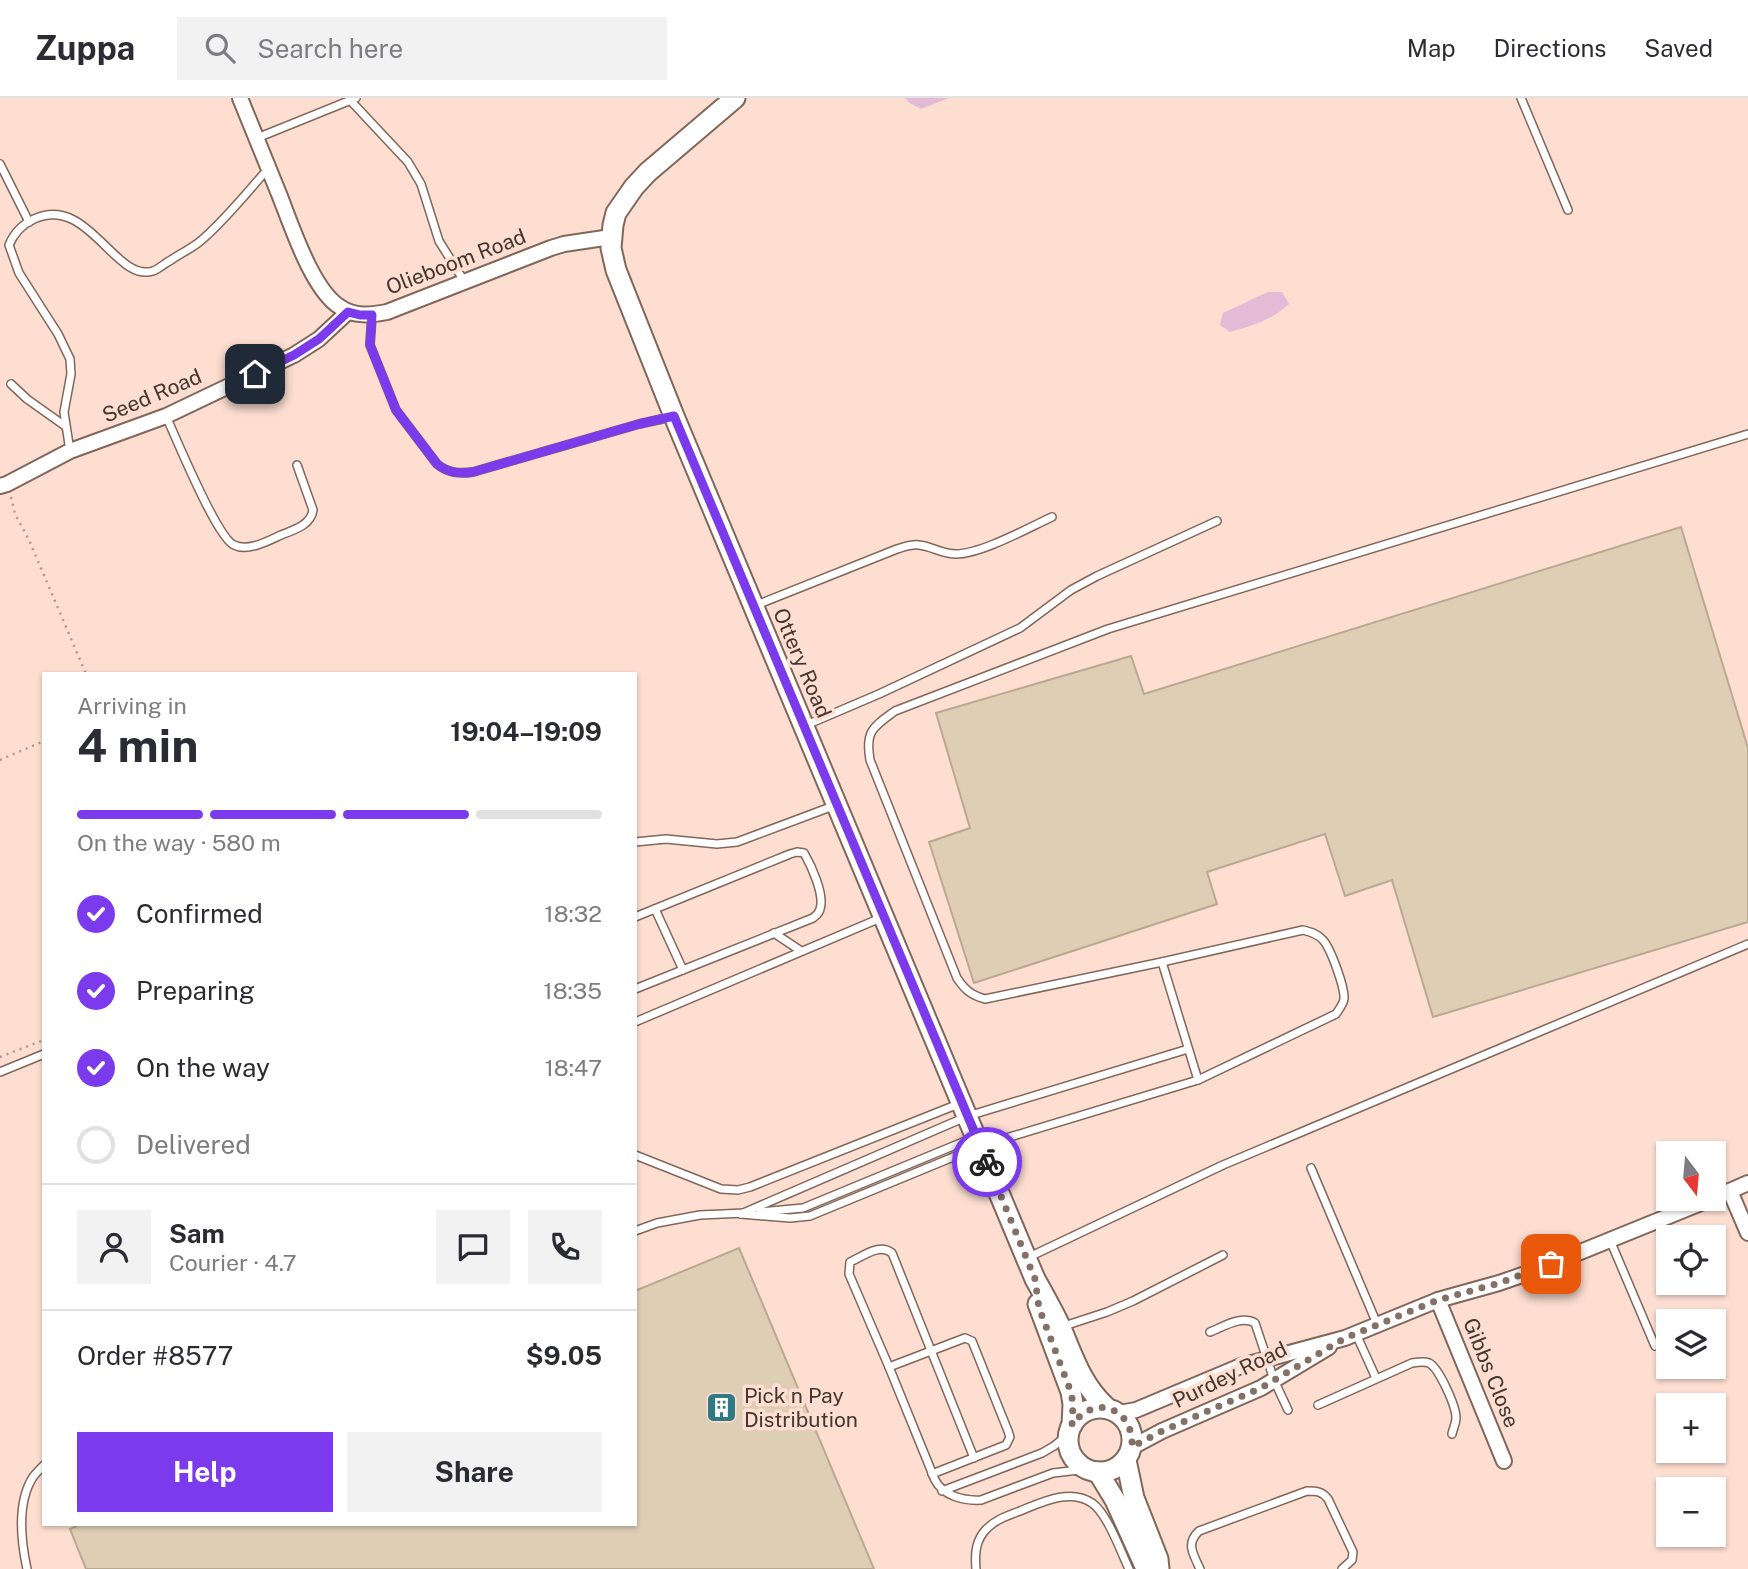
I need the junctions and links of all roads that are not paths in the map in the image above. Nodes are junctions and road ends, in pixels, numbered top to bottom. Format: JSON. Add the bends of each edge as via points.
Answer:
{"nodes":[{"id":1,"x":240,"y":98,"type":"edge"},
{"id":2,"x":735,"y":98,"type":"edge"},
{"id":3,"x":1521,"y":98,"type":"edge"},
{"id":4,"x":353,"y":99,"type":"edge"},
{"id":5,"x":256,"y":138,"type":"junction"},
{"id":6,"x":0,"y":164,"type":"edge"},
{"id":7,"x":268,"y":168,"type":"junction"},
{"id":8,"x":1568,"y":209,"type":"dead end"},
{"id":9,"x":29,"y":222,"type":"junction"},
{"id":10,"x":611,"y":237,"type":"junction"},
{"id":11,"x":465,"y":282,"type":"junction"},
{"id":12,"x":348,"y":312,"type":"junction"},
{"id":13,"x":372,"y":315,"type":"junction"},
{"id":14,"x":11,"y":384,"type":"dead end"},
{"id":15,"x":166,"y":416,"type":"junction"},
{"id":16,"x":674,"y":416,"type":"junction"},
{"id":17,"x":65,"y":426,"type":"junction"},
{"id":18,"x":1748,"y":434,"type":"edge"},
{"id":19,"x":70,"y":451,"type":"junction"},
{"id":20,"x":297,"y":465,"type":"dead end"},
{"id":21,"x":3,"y":485,"type":"edge"},
{"id":22,"x":1052,"y":517,"type":"dead end"},
{"id":23,"x":1217,"y":521,"type":"dead end"},
{"id":24,"x":753,"y":606,"type":"junction"},
{"id":25,"x":804,"y":726,"type":"junction"},
{"id":26,"x":837,"y":804,"type":"junction"},
{"id":27,"x":637,"y":842,"type":"edge"},
{"id":28,"x":654,"y":909,"type":"junction"},
{"id":29,"x":637,"y":916,"type":"edge"},
{"id":30,"x":884,"y":916,"type":"junction"},
{"id":31,"x":774,"y":933,"type":"junction"},
{"id":32,"x":1748,"y":944,"type":"edge"},
{"id":33,"x":801,"y":951,"type":"junction"},
{"id":34,"x":1163,"y":962,"type":"junction"},
{"id":35,"x":683,"y":970,"type":"junction"},
{"id":36,"x":637,"y":988,"type":"edge"},
{"id":37,"x":637,"y":1020,"type":"edge"},
{"id":38,"x":1188,"y":1049,"type":"junction"},
{"id":39,"x":42,"y":1055,"type":"edge"},
{"id":40,"x":0,"y":1072,"type":"edge"},
{"id":41,"x":1198,"y":1080,"type":"junction"},
{"id":42,"x":965,"y":1109,"type":"junction"},
{"id":43,"x":978,"y":1141,"type":"junction"},
{"id":44,"x":637,"y":1156,"type":"edge"},
{"id":45,"x":1311,"y":1167,"type":"dead end"},
{"id":46,"x":1748,"y":1183,"type":"edge"},
{"id":47,"x":1730,"y":1191,"type":"junction"},
{"id":48,"x":1726,"y":1193,"type":"edge"},
{"id":49,"x":1680,"y":1211,"type":"edge"},
{"id":50,"x":740,"y":1214,"type":"junction"},
{"id":51,"x":637,"y":1230,"type":"edge"},
{"id":52,"x":1748,"y":1233,"type":"edge"},
{"id":53,"x":1610,"y":1240,"type":"junction"},
{"id":54,"x":1223,"y":1255,"type":"dead end"},
{"id":55,"x":1027,"y":1258,"type":"junction"},
{"id":56,"x":1035,"y":1279,"type":"junction"},
{"id":57,"x":1438,"y":1300,"type":"junction"},
{"id":58,"x":1377,"y":1325,"type":"junction"},
{"id":59,"x":1061,"y":1327,"type":"junction"},
{"id":60,"x":1210,"y":1332,"type":"dead end"},
{"id":61,"x":1350,"y":1336,"type":"junction"},
{"id":62,"x":1655,"y":1346,"type":"dead end"},
{"id":63,"x":931,"y":1351,"type":"junction"},
{"id":64,"x":1266,"y":1359,"type":"junction"},
{"id":65,"x":889,"y":1367,"type":"junction"},
{"id":66,"x":1376,"y":1378,"type":"junction"},
{"id":67,"x":1274,"y":1381,"type":"junction"},
{"id":68,"x":1318,"y":1405,"type":"dead end"},
{"id":69,"x":1288,"y":1410,"type":"dead end"},
{"id":70,"x":1113,"y":1411,"type":"junction"},
{"id":71,"x":1070,"y":1429,"type":"junction"},
{"id":72,"x":1451,"y":1434,"type":"dead end"},
{"id":73,"x":1129,"y":1453,"type":"junction"},
{"id":74,"x":974,"y":1458,"type":"junction"},
{"id":75,"x":1504,"y":1461,"type":"dead end"},
{"id":76,"x":42,"y":1467,"type":"edge"},
{"id":77,"x":1093,"y":1471,"type":"junction"},
{"id":78,"x":932,"y":1474,"type":"junction"},
{"id":79,"x":942,"y":1491,"type":"junction"},
{"id":80,"x":27,"y":1569,"type":"edge"},
{"id":81,"x":976,"y":1569,"type":"edge"},
{"id":82,"x":1129,"y":1569,"type":"edge"},
{"id":83,"x":1148,"y":1569,"type":"edge"},
{"id":84,"x":1159,"y":1569,"type":"edge"},
{"id":85,"x":1200,"y":1569,"type":"edge"},
{"id":86,"x":1342,"y":1569,"type":"edge"}],
"edges":[{"from":1,"to":5,"type":"street"},
{"from":2,"to":10,"type":"street","name":"Ottery Road","via":[[634,187],[616,213]]},
{"from":3,"to":8,"type":"lane"},
{"from":4,"to":5,"type":"lane"},
{"from":4,"to":11,"type":"lane","via":[[408,162],[421,184],[439,241]]},
{"from":5,"to":7,"type":"street"},
{"from":6,"to":9,"type":"lane"},
{"from":7,"to":9,"type":"lane","via":[[203,239],[152,271],[130,267],[78,221],[49,214]]},
{"from":7,"to":12,"type":"street","via":[[320,285]]},
{"from":9,"to":17,"type":"lane","via":[[13,234],[9,245],[19,273],[70,359]]},
{"from":10,"to":11,"type":"street","name":"Olieboom Road","via":[[551,248]]},
{"from":10,"to":16,"type":"street","name":"Ottery Road","via":[[621,285]]},
{"from":11,"to":13,"type":"street","name":"Olieboom Road"},
{"from":12,"to":13,"type":"street","name":"Olieboom Road"},
{"from":12,"to":15,"type":"street","name":"Seed Road","via":[[294,355]]},
{"from":13,"to":16,"type":"lane","via":[[370,345],[396,410],[437,464],[453,473],[473,472]]},
{"from":14,"to":17,"type":"lane"},
{"from":15,"to":19,"type":"street","name":"Seed Road"},
{"from":15,"to":20,"type":"lane","via":[[206,504],[231,544],[239,547],[290,532],[312,516]]},
{"from":16,"to":24,"type":"street","name":"Ottery Road"},
{"from":17,"to":19,"type":"lane"},
{"from":18,"to":34,"type":"lane","via":[[1108,629],[895,711],[877,724],[867,745],[870,760],[964,990],[985,999]]},
{"from":19,"to":21,"type":"street","name":"Seed Road"},
{"from":22,"to":24,"type":"lane","via":[[977,550],[957,554],[909,545]]},
{"from":23,"to":25,"type":"lane","via":[[1097,576],[1020,628]]},
{"from":24,"to":25,"type":"street","name":"Ottery Road"},
{"from":25,"to":26,"type":"street","name":"Ottery Road"},
{"from":26,"to":27,"type":"lane","via":[[737,842]]},
{"from":26,"to":30,"type":"street","name":"Ottery Road"},
{"from":28,"to":29,"type":"lane"},
{"from":28,"to":31,"type":"lane","via":[[790,854],[804,853],[821,907],[813,918]]},
{"from":28,"to":35,"type":"lane"},
{"from":30,"to":33,"type":"lane"},
{"from":30,"to":42,"type":"street","name":"Ottery Road"},
{"from":31,"to":33,"type":"lane"},
{"from":31,"to":35,"type":"lane"},
{"from":32,"to":55,"type":"lane","via":[[1223,1165]]},
{"from":33,"to":37,"type":"lane"},
{"from":34,"to":38,"type":"lane"},
{"from":34,"to":41,"type":"lane","via":[[1303,930],[1324,941],[1343,991],[1344,1000],[1336,1014]]},
{"from":35,"to":36,"type":"lane"},
{"from":38,"to":41,"type":"lane"},
{"from":38,"to":42,"type":"lane"},
{"from":39,"to":40,"type":"lane"},
{"from":41,"to":43,"type":"lane"},
{"from":42,"to":43,"type":"street","name":"Ottery Road"},
{"from":42,"to":44,"type":"lane","via":[[738,1190],[715,1187]]},
{"from":42,"to":50,"type":"lane"},
{"from":43,"to":50,"type":"lane","via":[[803,1208]]},
{"from":43,"to":55,"type":"street","name":"Ottery Road"},
{"from":45,"to":58,"type":"lane"},
{"from":46,"to":47,"type":"street","name":"Purdey Road"},
{"from":47,"to":48,"type":"street","name":"Purdey Road"},
{"from":47,"to":52,"type":"street"},
{"from":49,"to":53,"type":"street","name":"Purdey Road"},
{"from":50,"to":51,"type":"lane","via":[[700,1215]]},
{"from":53,"to":57,"type":"street","name":"Purdey Road","via":[[1499,1283]]},
{"from":53,"to":62,"type":"lane"},
{"from":54,"to":59,"type":"lane","via":[[1133,1301]]},
{"from":55,"to":56,"type":"street","name":"Ottery Road"},
{"from":56,"to":59,"type":"street","name":"Ottery Road"},
{"from":56,"to":71,"type":"street","name":"Ottery Road","via":[[1039,1308],[1071,1392]]},
{"from":57,"to":58,"type":"street","name":"Purdey Road"},
{"from":57,"to":75,"type":"street","name":"Gibbs Close"},
{"from":58,"to":61,"type":"street","name":"Purdey Road"},
{"from":59,"to":70,"type":"street","name":"Ottery Road","via":[[1084,1381]]},
{"from":60,"to":64,"type":"lane","via":[[1249,1320],[1255,1323]]},
{"from":61,"to":64,"type":"street","name":"Purdey Road"},
{"from":61,"to":66,"type":"lane"},
{"from":61,"to":67,"type":"street","name":"Purdey Road"},
{"from":63,"to":65,"type":"lane"},
{"from":63,"to":65,"type":"lane","via":[[892,1253],[880,1248],[850,1262],[848,1270]]},
{"from":63,"to":74,"type":"lane"},
{"from":63,"to":74,"type":"lane","via":[[965,1338],[972,1341],[1009,1431],[1006,1445]]},
{"from":64,"to":67,"type":"lane"},
{"from":64,"to":70,"type":"street","name":"Purdey Road","via":[[1136,1410]]},
{"from":65,"to":78,"type":"lane"},
{"from":66,"to":68,"type":"lane"},
{"from":66,"to":72,"type":"lane","via":[[1412,1363],[1430,1364],[1439,1373],[1454,1409]]},
{"from":67,"to":69,"type":"lane"},
{"from":67,"to":73,"type":"street","name":"Purdey Road","via":[[1162,1431]]},
{"from":70,"to":71,"type":"street","via":[[1087,1411]]},
{"from":70,"to":73,"type":"street","via":[[1128,1423],[1132,1434]]},
{"from":71,"to":77,"type":"street","via":[[1072,1455]]},
{"from":71,"to":79,"type":"lane","via":[[1042,1453]]},
{"from":73,"to":77,"type":"street","via":[[1118,1467]]},
{"from":73,"to":84,"type":"street","via":[[1133,1499]]},
{"from":74,"to":78,"type":"lane"},
{"from":76,"to":80,"type":"lane","via":[[32,1478],[24,1500]]},
{"from":77,"to":79,"type":"lane","via":[[1053,1473],[981,1500]]},
{"from":77,"to":83,"type":"street","via":[[1115,1500]]},
{"from":78,"to":79,"type":"lane"},
{"from":81,"to":82,"type":"lane","via":[[976,1546],[989,1525],[1048,1499],[1073,1496],[1103,1513]]},
{"from":85,"to":86,"type":"lane","via":[[1191,1547],[1199,1531],[1315,1491],[1328,1499],[1353,1552],[1352,1560]]}]}
